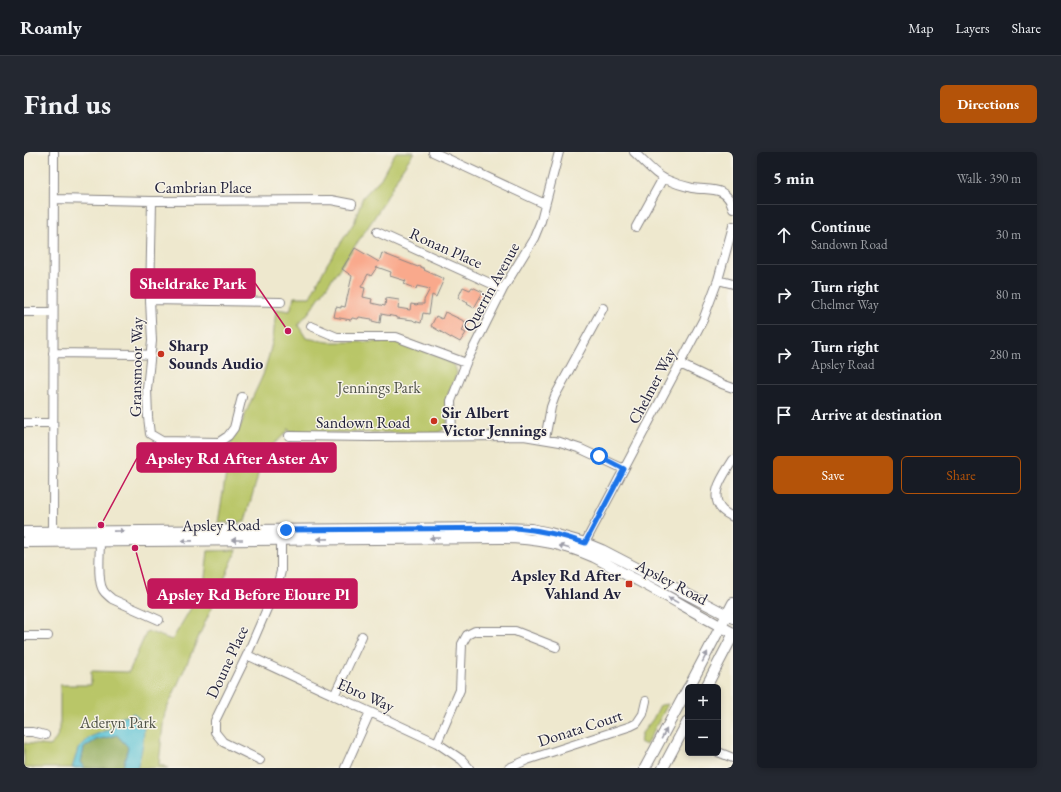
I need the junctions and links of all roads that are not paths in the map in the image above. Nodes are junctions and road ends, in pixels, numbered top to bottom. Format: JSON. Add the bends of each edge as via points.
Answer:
{"nodes":[{"id":1,"x":54,"y":152,"type":"edge"},
{"id":2,"x":433,"y":152,"type":"edge"},
{"id":3,"x":559,"y":152,"type":"edge"},
{"id":4,"x":634,"y":152,"type":"edge"},
{"id":5,"x":663,"y":178,"type":"junction"},
{"id":6,"x":54,"y":199,"type":"junction"},
{"id":7,"x":152,"y":201,"type":"junction"},
{"id":8,"x":352,"y":204,"type":"dead end"},
{"id":9,"x":545,"y":204,"type":"junction"},
{"id":10,"x":733,"y":208,"type":"edge"},
{"id":11,"x":733,"y":226,"type":"edge"},
{"id":12,"x":636,"y":227,"type":"dead end"},
{"id":13,"x":377,"y":232,"type":"dead end"},
{"id":14,"x":718,"y":280,"type":"junction"},
{"id":15,"x":733,"y":284,"type":"edge"},
{"id":16,"x":503,"y":289,"type":"junction"},
{"id":17,"x":150,"y":300,"type":"junction"},
{"id":18,"x":281,"y":302,"type":"dead end"},
{"id":19,"x":603,"y":308,"type":"dead end"},
{"id":20,"x":24,"y":312,"type":"edge"},
{"id":21,"x":53,"y":312,"type":"junction"},
{"id":22,"x":311,"y":326,"type":"dead end"},
{"id":23,"x":53,"y":353,"type":"junction"},
{"id":24,"x":150,"y":355,"type":"junction"},
{"id":25,"x":466,"y":363,"type":"junction"},
{"id":26,"x":680,"y":364,"type":"junction"},
{"id":27,"x":733,"y":388,"type":"edge"},
{"id":28,"x":242,"y":398,"type":"dead end"},
{"id":29,"x":24,"y":423,"type":"edge"},
{"id":30,"x":52,"y":424,"type":"junction"},
{"id":31,"x":289,"y":436,"type":"dead end"},
{"id":32,"x":452,"y":436,"type":"junction"},
{"id":33,"x":545,"y":439,"type":"junction"},
{"id":34,"x":733,"y":460,"type":"edge"},
{"id":35,"x":624,"y":469,"type":"junction"},
{"id":36,"x":733,"y":517,"type":"edge"},
{"id":37,"x":24,"y":532,"type":"edge"},
{"id":38,"x":281,"y":535,"type":"junction"},
{"id":39,"x":53,"y":537,"type":"junction"},
{"id":40,"x":24,"y":542,"type":"edge"},
{"id":41,"x":100,"y":542,"type":"junction"},
{"id":42,"x":583,"y":548,"type":"junction"},
{"id":43,"x":733,"y":603,"type":"edge"},
{"id":44,"x":730,"y":616,"type":"edge"},
{"id":45,"x":159,"y":620,"type":"dead end"},
{"id":46,"x":720,"y":626,"type":"junction"},
{"id":47,"x":733,"y":634,"type":"edge"},
{"id":48,"x":24,"y":636,"type":"edge"},
{"id":49,"x":48,"y":636,"type":"dead end"},
{"id":50,"x":362,"y":636,"type":"dead end"},
{"id":51,"x":556,"y":647,"type":"dead end"},
{"id":52,"x":247,"y":656,"type":"junction"},
{"id":53,"x":690,"y":684,"type":"edge"},
{"id":54,"x":708,"y":684,"type":"edge"},
{"id":55,"x":685,"y":694,"type":"edge"},
{"id":56,"x":334,"y":696,"type":"junction"},
{"id":57,"x":646,"y":701,"type":"dead end"},
{"id":58,"x":370,"y":712,"type":"junction"},
{"id":59,"x":685,"y":727,"type":"edge"},
{"id":60,"x":24,"y":732,"type":"edge"},
{"id":61,"x":46,"y":735,"type":"dead end"},
{"id":62,"x":437,"y":743,"type":"junction"},
{"id":63,"x":721,"y":753,"type":"edge"},
{"id":64,"x":733,"y":758,"type":"edge"},
{"id":65,"x":260,"y":760,"type":"dead end"},
{"id":66,"x":345,"y":768,"type":"edge"},
{"id":67,"x":469,"y":768,"type":"edge"},
{"id":68,"x":509,"y":768,"type":"edge"},
{"id":69,"x":645,"y":768,"type":"edge"},
{"id":70,"x":663,"y":768,"type":"edge"}],
"edges":[{"from":1,"to":6,"type":"street"},
{"from":2,"to":9,"type":"street"},
{"from":3,"to":9,"type":"street","name":"Querrin Avenue"},
{"from":4,"to":5,"type":"street"},
{"from":5,"to":10,"type":"street","via":[[692,188],[718,190],[731,201]]},
{"from":5,"to":12,"type":"street"},
{"from":6,"to":7,"type":"street","name":"Cambrian Place"},
{"from":6,"to":21,"type":"street"},
{"from":7,"to":8,"type":"street","name":"Cambrian Place","via":[[330,200]]},
{"from":7,"to":17,"type":"street","name":"Gransmoor Way"},
{"from":9,"to":16,"type":"street","name":"Querrin Avenue","via":[[534,238]]},
{"from":11,"to":14,"type":"street","name":"Chelmer Way"},
{"from":13,"to":16,"type":"street","name":"Ronan Place"},
{"from":14,"to":15,"type":"street"},
{"from":14,"to":26,"type":"street","name":"Chelmer Way","via":[[703,320]]},
{"from":16,"to":25,"type":"street","name":"Querrin Avenue"},
{"from":17,"to":18,"type":"street"},
{"from":17,"to":24,"type":"street","name":"Gransmoor Way"},
{"from":19,"to":33,"type":"street","via":[[555,396]]},
{"from":20,"to":21,"type":"street"},
{"from":21,"to":23,"type":"street"},
{"from":22,"to":25,"type":"street","via":[[337,337],[396,337]]},
{"from":23,"to":24,"type":"street"},
{"from":23,"to":30,"type":"street"},
{"from":24,"to":28,"type":"street","name":"Gransmoor Way","via":[[147,389],[150,434],[162,441],[219,442],[234,428]]},
{"from":25,"to":32,"type":"street","name":"Querrin Avenue","via":[[451,401]]},
{"from":26,"to":27,"type":"street"},
{"from":26,"to":35,"type":"street","name":"Chelmer Way"},
{"from":29,"to":30,"type":"street"},
{"from":30,"to":39,"type":"street"},
{"from":31,"to":32,"type":"street","name":"Sandown Road"},
{"from":32,"to":33,"type":"street","name":"Sandown Road","via":[[524,436]]},
{"from":33,"to":35,"type":"street","name":"Sandown Road","via":[[581,449]]},
{"from":34,"to":36,"type":"street","via":[[718,485],[717,501],[723,511]]},
{"from":35,"to":42,"type":"street","name":"Chelmer Way"},
{"from":37,"to":39,"type":"main road","name":"Apsley Road"},
{"from":39,"to":38,"type":"main road","name":"Apsley Road","one_way":true},
{"from":38,"to":41,"type":"main road","name":"Apsley Road","one_way":true},
{"from":38,"to":42,"type":"main road","name":"Apsley Road","via":[[516,538]]},
{"from":38,"to":52,"type":"street","name":"Doune Place","via":[[280,577]]},
{"from":39,"to":40,"type":"main road","name":"Apsley Road"},
{"from":39,"to":41,"type":"main road","name":"Apsley Road"},
{"from":41,"to":45,"type":"street","via":[[102,590],[112,599]]},
{"from":42,"to":44,"type":"main road","name":"Apsley Road","via":[[602,550]]},
{"from":46,"to":42,"type":"main road","name":"Apsley Road","one_way":true,"via":[[594,558]]},
{"from":43,"to":44,"type":"main road"},
{"from":44,"to":46,"type":"main road"},
{"from":46,"to":47,"type":"main road","name":"Apsley Road"},
{"from":53,"to":46,"type":"main road","one_way":true},
{"from":47,"to":54,"type":"main road"},
{"from":48,"to":49,"type":"street"},
{"from":50,"to":56,"type":"street"},
{"from":51,"to":62,"type":"street","via":[[515,631],[475,631],[466,635],[462,644],[460,690]]},
{"from":52,"to":56,"type":"street","name":"Ebro Way"},
{"from":52,"to":65,"type":"street","name":"Doune Place","via":[[215,721],[215,732],[223,742]]},
{"from":69,"to":55,"type":"main road","one_way":true},
{"from":56,"to":58,"type":"street","name":"Ebro Way"},
{"from":57,"to":68,"type":"street","name":"Donata Court","via":[[638,723]]},
{"from":58,"to":62,"type":"street","name":"Ebro Way"},
{"from":58,"to":66,"type":"street"},
{"from":59,"to":70,"type":"main road"},
{"from":60,"to":61,"type":"street"},
{"from":62,"to":67,"type":"street","name":"Ebro Way"},
{"from":63,"to":64,"type":"street"}]}
